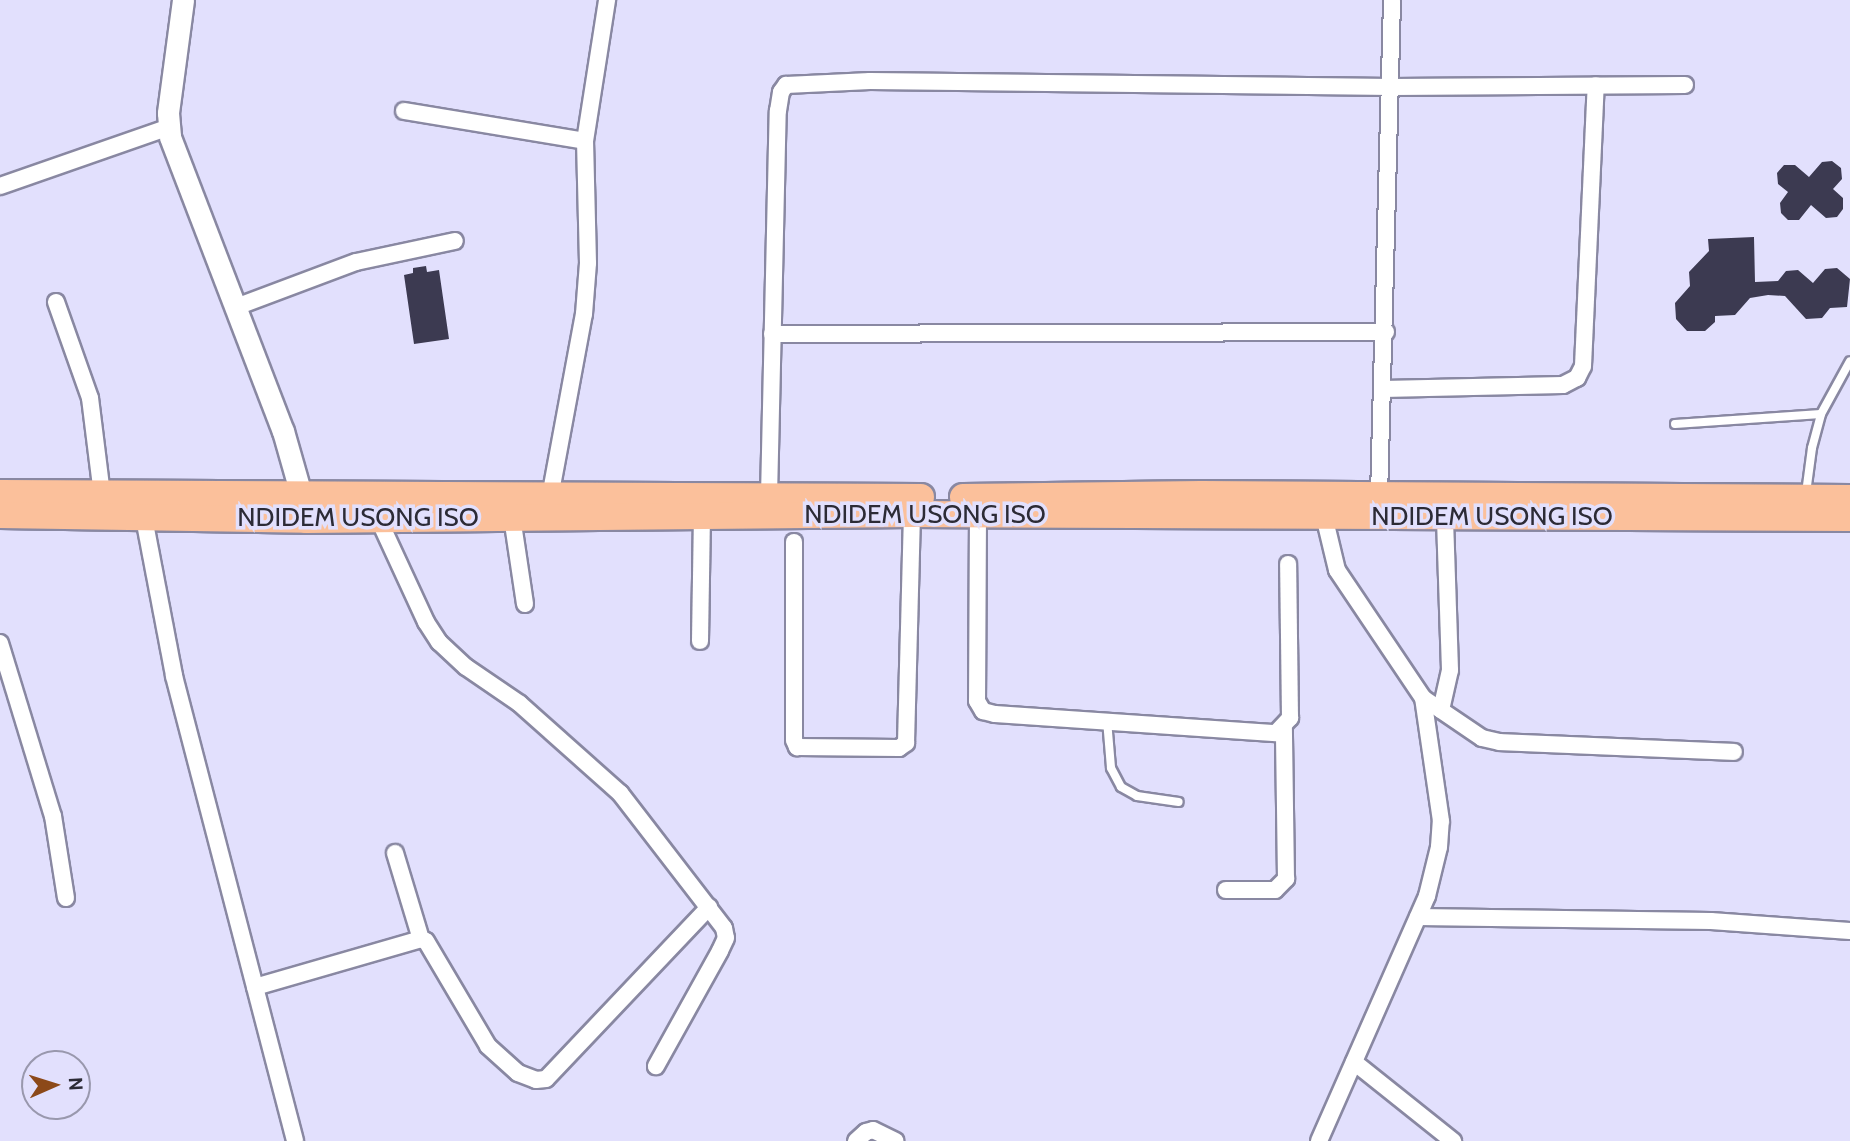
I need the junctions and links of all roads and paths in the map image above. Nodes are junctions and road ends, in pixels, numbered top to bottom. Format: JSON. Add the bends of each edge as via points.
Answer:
{"nodes":[{"id":1,"x":183,"y":0,"type":"edge"},
{"id":2,"x":607,"y":0,"type":"edge"},
{"id":3,"x":1392,"y":0,"type":"edge"},
{"id":4,"x":1596,"y":85,"type":"junction"},
{"id":5,"x":1685,"y":85,"type":"dead end"},
{"id":6,"x":1392,"y":87,"type":"junction"},
{"id":7,"x":404,"y":111,"type":"dead end"},
{"id":8,"x":169,"y":127,"type":"junction"},
{"id":9,"x":585,"y":141,"type":"junction"},
{"id":10,"x":0,"y":186,"type":"edge"},
{"id":11,"x":455,"y":241,"type":"dead end"},
{"id":12,"x":56,"y":302,"type":"dead end"},
{"id":13,"x":236,"y":307,"type":"junction"},
{"id":14,"x":1386,"y":332,"type":"junction"},
{"id":15,"x":772,"y":334,"type":"junction"},
{"id":16,"x":1850,"y":361,"type":"edge"},
{"id":17,"x":1383,"y":389,"type":"junction"},
{"id":18,"x":1821,"y":414,"type":"junction"},
{"id":19,"x":1675,"y":424,"type":"dead end"},
{"id":20,"x":0,"y":493,"type":"edge"},
{"id":21,"x":102,"y":494,"type":"junction"},
{"id":22,"x":769,"y":496,"type":"junction"},
{"id":23,"x":550,"y":497,"type":"junction"},
{"id":24,"x":1379,"y":497,"type":"junction"},
{"id":25,"x":1805,"y":498,"type":"junction"},
{"id":26,"x":1850,"y":498,"type":"edge"},
{"id":27,"x":304,"y":508,"type":"junction"},
{"id":28,"x":912,"y":514,"type":"junction"},
{"id":29,"x":978,"y":514,"type":"junction"},
{"id":30,"x":0,"y":515,"type":"edge"},
{"id":31,"x":702,"y":516,"type":"junction"},
{"id":32,"x":1324,"y":516,"type":"junction"},
{"id":33,"x":512,"y":517,"type":"junction"},
{"id":34,"x":1445,"y":517,"type":"junction"},
{"id":35,"x":144,"y":518,"type":"junction"},
{"id":36,"x":378,"y":518,"type":"junction"},
{"id":37,"x":1850,"y":518,"type":"edge"},
{"id":38,"x":794,"y":542,"type":"dead end"},
{"id":39,"x":1288,"y":565,"type":"dead end"},
{"id":40,"x":525,"y":604,"type":"dead end"},
{"id":41,"x":700,"y":641,"type":"dead end"},
{"id":42,"x":0,"y":643,"type":"edge"},
{"id":43,"x":1423,"y":698,"type":"junction"},
{"id":44,"x":1441,"y":710,"type":"junction"},
{"id":45,"x":1107,"y":720,"type":"junction"},
{"id":46,"x":1284,"y":727,"type":"junction"},
{"id":47,"x":1734,"y":752,"type":"dead end"},
{"id":48,"x":1179,"y":802,"type":"dead end"},
{"id":49,"x":395,"y":853,"type":"dead end"},
{"id":50,"x":1226,"y":890,"type":"dead end"},
{"id":51,"x":66,"y":898,"type":"dead end"},
{"id":52,"x":709,"y":907,"type":"junction"},
{"id":53,"x":1418,"y":917,"type":"junction"},
{"id":54,"x":1850,"y":930,"type":"edge"},
{"id":55,"x":421,"y":939,"type":"junction"},
{"id":56,"x":255,"y":987,"type":"junction"},
{"id":57,"x":1354,"y":1062,"type":"junction"},
{"id":58,"x":656,"y":1066,"type":"dead end"},
{"id":59,"x":295,"y":1141,"type":"edge"},
{"id":60,"x":856,"y":1141,"type":"edge"},
{"id":61,"x":897,"y":1141,"type":"edge"},
{"id":62,"x":1319,"y":1141,"type":"edge"},
{"id":63,"x":1453,"y":1141,"type":"edge"}],
"edges":[{"from":1,"to":8,"type":"street"},
{"from":2,"to":9,"type":"street"},
{"from":3,"to":6,"type":"street"},
{"from":4,"to":5,"type":"street"},
{"from":4,"to":6,"type":"street"},
{"from":4,"to":17,"type":"street","via":[[1583,366],[1577,378],[1563,385]]},
{"from":6,"to":14,"type":"street"},
{"from":6,"to":15,"type":"street","via":[[791,83],[781,92],[778,111]]},
{"from":7,"to":9,"type":"street"},
{"from":8,"to":10,"type":"street"},
{"from":8,"to":13,"type":"street"},
{"from":9,"to":23,"type":"street","via":[[588,263],[584,314]]},
{"from":11,"to":13,"type":"street","via":[[356,262]]},
{"from":12,"to":21,"type":"street","via":[[90,398]]},
{"from":13,"to":27,"type":"street","via":[[283,431]]},
{"from":14,"to":15,"type":"street"},
{"from":14,"to":17,"type":"street"},
{"from":15,"to":22,"type":"street"},
{"from":16,"to":18,"type":"lane"},
{"from":17,"to":24,"type":"street"},
{"from":18,"to":19,"type":"lane"},
{"from":18,"to":25,"type":"lane"},
{"from":20,"to":21,"type":"highway","name":"NDIDEM USONG ISO"},
{"from":21,"to":27,"type":"highway","name":"NDIDEM USONG ISO"},
{"from":22,"to":23,"type":"highway","name":"NDIDEM USONG ISO"},
{"from":22,"to":24,"type":"highway","name":"NDIDEM USONG ISO"},
{"from":23,"to":27,"type":"highway","name":"NDIDEM USONG ISO"},
{"from":24,"to":25,"type":"highway","name":"NDIDEM USONG ISO"},
{"from":25,"to":26,"type":"highway","name":"NDIDEM USONG ISO"},
{"from":27,"to":35,"type":"highway","name":"NDIDEM USONG ISO"},
{"from":27,"to":36,"type":"highway","name":"NDIDEM USONG ISO"},
{"from":28,"to":29,"type":"highway","name":"NDIDEM USONG ISO"},
{"from":28,"to":31,"type":"highway","name":"NDIDEM USONG ISO"},
{"from":28,"to":38,"type":"street","via":[[905,743],[900,748],[797,747]]},
{"from":29,"to":32,"type":"highway","name":"NDIDEM USONG ISO"},
{"from":29,"to":45,"type":"street","via":[[977,701],[983,711]]},
{"from":30,"to":35,"type":"highway","name":"NDIDEM USONG ISO"},
{"from":31,"to":33,"type":"highway","name":"NDIDEM USONG ISO"},
{"from":31,"to":41,"type":"street"},
{"from":32,"to":34,"type":"highway","name":"NDIDEM USONG ISO"},
{"from":32,"to":43,"type":"street","via":[[1337,570]]},
{"from":33,"to":36,"type":"highway","name":"NDIDEM USONG ISO"},
{"from":33,"to":40,"type":"street"},
{"from":34,"to":37,"type":"highway","name":"NDIDEM USONG ISO"},
{"from":34,"to":44,"type":"street","via":[[1450,670]]},
{"from":35,"to":56,"type":"street","via":[[174,676]]},
{"from":36,"to":52,"type":"street","via":[[439,642],[520,704],[620,793]]},
{"from":39,"to":46,"type":"street","via":[[1290,718]]},
{"from":42,"to":51,"type":"street","via":[[53,816]]},
{"from":43,"to":44,"type":"street"},
{"from":43,"to":53,"type":"street","via":[[1441,821],[1439,847]]},
{"from":44,"to":47,"type":"street","via":[[1482,738],[1500,742]]},
{"from":45,"to":46,"type":"street","via":[[1276,733]]},
{"from":45,"to":48,"type":"lane","via":[[1111,768],[1121,787],[1137,796]]},
{"from":46,"to":50,"type":"street","via":[[1286,879],[1275,890]]},
{"from":49,"to":55,"type":"street"},
{"from":52,"to":55,"type":"street","via":[[546,1079],[519,1073],[488,1046]]},
{"from":52,"to":58,"type":"street","via":[[726,938]]},
{"from":53,"to":54,"type":"street","via":[[1710,921]]},
{"from":53,"to":57,"type":"street"},
{"from":55,"to":56,"type":"street"},
{"from":56,"to":59,"type":"street"},
{"from":57,"to":62,"type":"street"},
{"from":57,"to":63,"type":"street"},
{"from":60,"to":61,"type":"street","via":[[873,1130]]}]}
